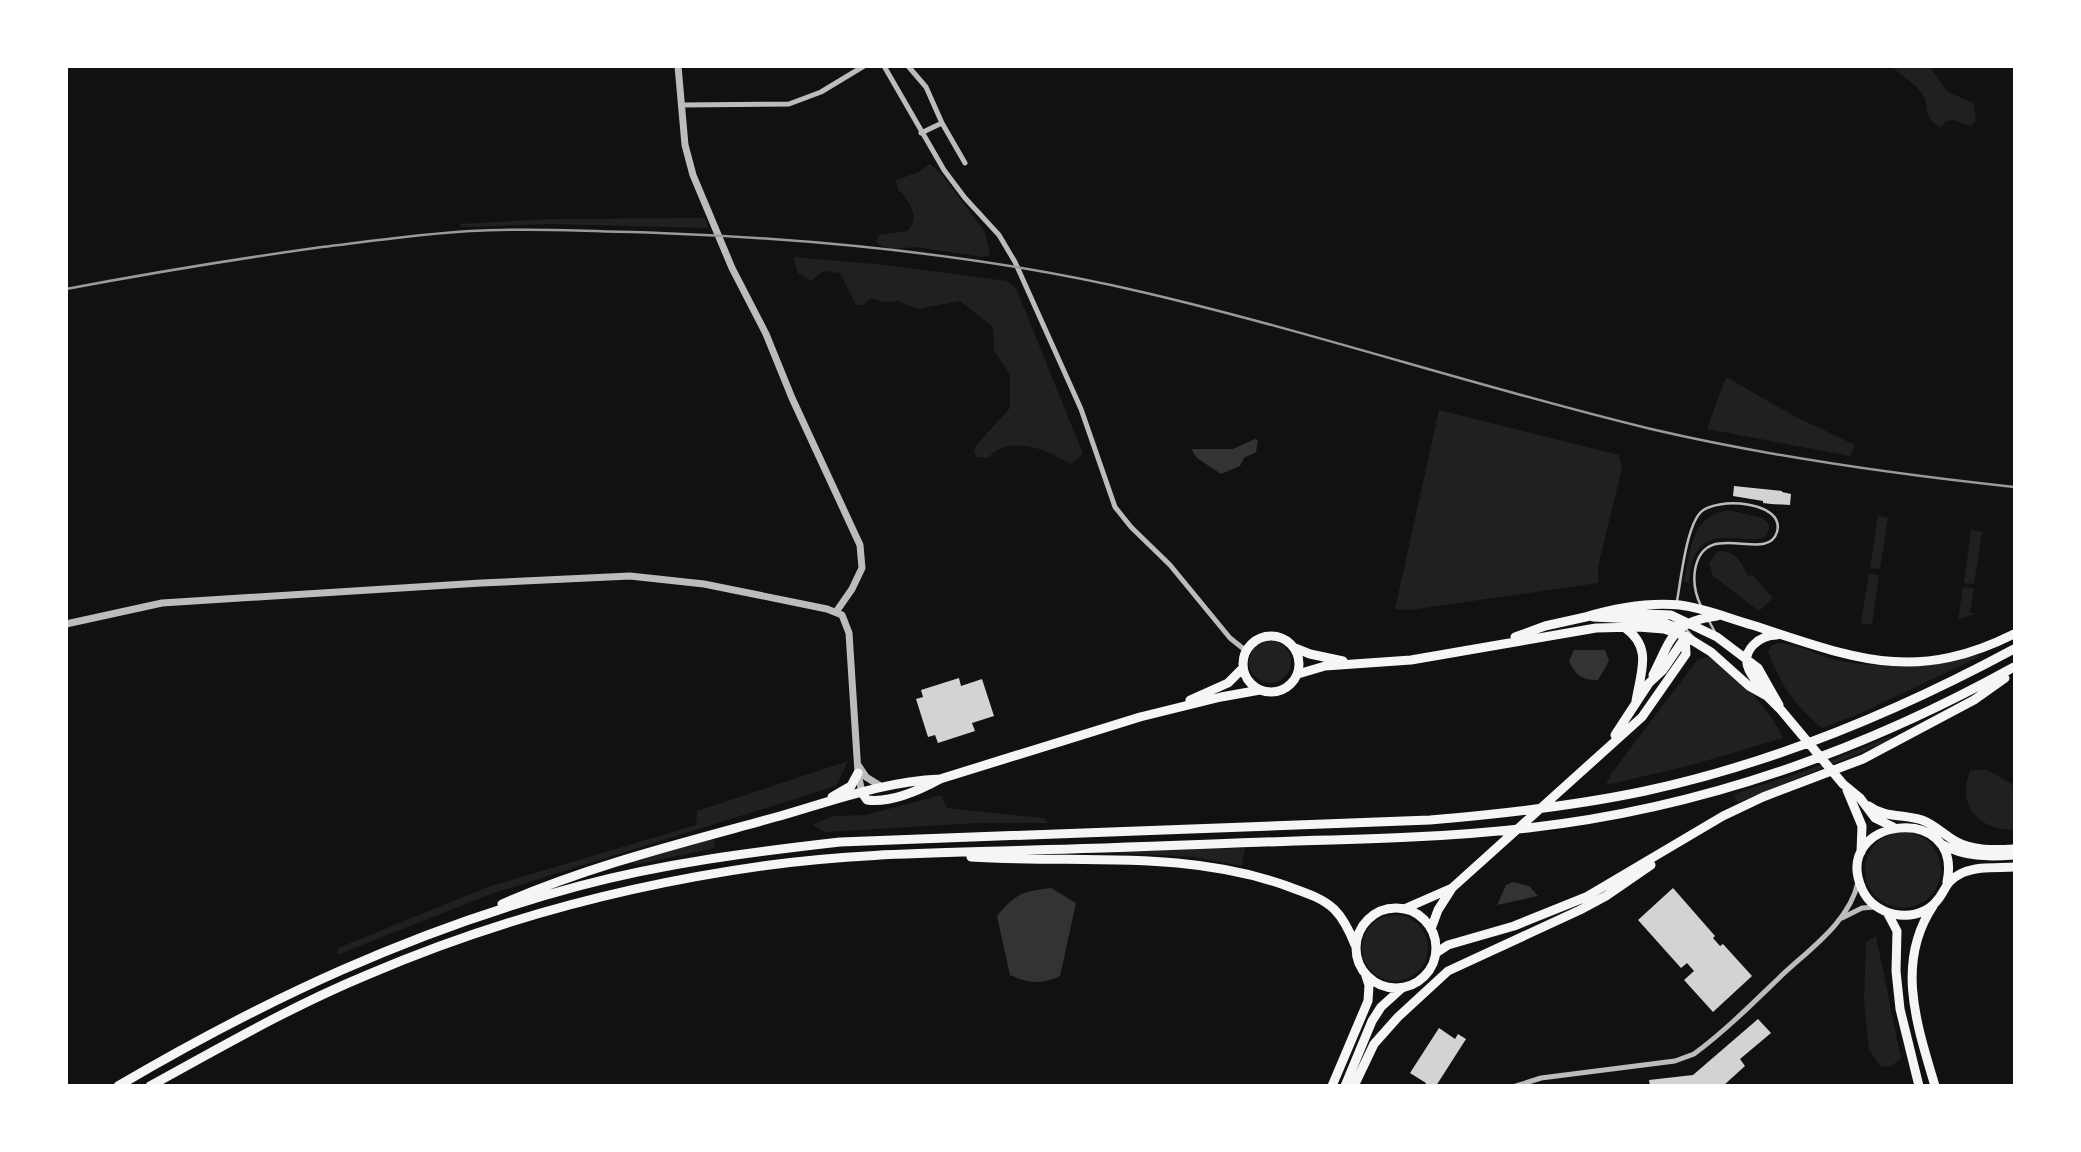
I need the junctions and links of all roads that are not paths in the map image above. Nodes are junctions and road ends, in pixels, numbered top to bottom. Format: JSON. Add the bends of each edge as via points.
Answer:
{"nodes":[{"id":1,"x":678,"y":66,"type":"edge"},
{"id":2,"x":884,"y":66,"type":"edge"},
{"id":3,"x":908,"y":66,"type":"edge"},
{"id":4,"x":865,"y":67,"type":"edge"},
{"id":5,"x":682,"y":105,"type":"junction"},
{"id":6,"x":942,"y":123,"type":"junction"},
{"id":7,"x":921,"y":132,"type":"junction"},
{"id":8,"x":965,"y":163,"type":"dead end"},
{"id":9,"x":1677,"y":605,"type":"junction"},
{"id":10,"x":836,"y":611,"type":"junction"},
{"id":11,"x":1709,"y":614,"type":"junction"},
{"id":12,"x":1585,"y":617,"type":"junction"},
{"id":13,"x":66,"y":624,"type":"edge"},
{"id":14,"x":1624,"y":627,"type":"junction"},
{"id":15,"x":1683,"y":628,"type":"junction"},
{"id":16,"x":2014,"y":634,"type":"edge"},
{"id":17,"x":1783,"y":635,"type":"junction"},
{"id":18,"x":1717,"y":637,"type":"junction"},
{"id":19,"x":1494,"y":644,"type":"junction"},
{"id":20,"x":1700,"y":645,"type":"junction"},
{"id":21,"x":1295,"y":648,"type":"junction"},
{"id":22,"x":2014,"y":649,"type":"edge"},
{"id":23,"x":1245,"y":650,"type":"junction"},
{"id":24,"x":1685,"y":654,"type":"junction"},
{"id":25,"x":1747,"y":658,"type":"junction"},
{"id":26,"x":1352,"y":663,"type":"junction"},
{"id":27,"x":1243,"y":668,"type":"junction"},
{"id":28,"x":2014,"y":669,"type":"edge"},
{"id":29,"x":1298,"y":674,"type":"junction"},
{"id":30,"x":1261,"y":690,"type":"junction"},
{"id":31,"x":1767,"y":696,"type":"junction"},
{"id":32,"x":1635,"y":706,"type":"junction"},
{"id":33,"x":1781,"y":710,"type":"junction"},
{"id":34,"x":1160,"y":712,"type":"junction"},
{"id":35,"x":1608,"y":746,"type":"junction"},
{"id":36,"x":858,"y":769,"type":"junction"},
{"id":37,"x":940,"y":779,"type":"junction"},
{"id":38,"x":1843,"y":784,"type":"junction"},
{"id":39,"x":883,"y":788,"type":"junction"},
{"id":40,"x":862,"y":793,"type":"junction"},
{"id":41,"x":1860,"y":798,"type":"junction"},
{"id":42,"x":805,"y":809,"type":"junction"},
{"id":43,"x":1893,"y":827,"type":"junction"},
{"id":44,"x":1688,"y":837,"type":"junction"},
{"id":45,"x":1940,"y":844,"type":"junction"},
{"id":46,"x":2014,"y":849,"type":"edge"},
{"id":47,"x":1861,"y":852,"type":"junction"},
{"id":48,"x":913,"y":853,"type":"junction"},
{"id":49,"x":2014,"y":855,"type":"edge"},
{"id":50,"x":2014,"y":867,"type":"edge"},
{"id":51,"x":1858,"y":879,"type":"junction"},
{"id":52,"x":1947,"y":882,"type":"junction"},
{"id":53,"x":1452,"y":888,"type":"junction"},
{"id":54,"x":1934,"y":905,"type":"junction"},
{"id":55,"x":1876,"y":907,"type":"junction"},
{"id":56,"x":1404,"y":909,"type":"junction"},
{"id":57,"x":1888,"y":914,"type":"junction"},
{"id":58,"x":1839,"y":919,"type":"junction"},
{"id":59,"x":445,"y":928,"type":"junction"},
{"id":60,"x":1431,"y":929,"type":"junction"},
{"id":61,"x":1355,"y":945,"type":"junction"},
{"id":62,"x":1436,"y":953,"type":"junction"},
{"id":63,"x":1365,"y":973,"type":"junction"},
{"id":64,"x":1402,"y":988,"type":"junction"},
{"id":65,"x":118,"y":1086,"type":"edge"},
{"id":66,"x":150,"y":1086,"type":"edge"},
{"id":67,"x":1332,"y":1086,"type":"edge"},
{"id":68,"x":1345,"y":1086,"type":"edge"},
{"id":69,"x":1354,"y":1086,"type":"edge"},
{"id":70,"x":1516,"y":1086,"type":"edge"},
{"id":71,"x":1919,"y":1086,"type":"edge"},
{"id":72,"x":1935,"y":1086,"type":"edge"}],
"edges":[{"from":1,"to":5,"type":"street"},
{"from":2,"to":7,"type":"street"},
{"from":3,"to":6,"type":"street","via":[[926,87]]},
{"from":4,"to":5,"type":"street","via":[[789,104]]},
{"from":5,"to":10,"type":"street","via":[[693,175],[860,545],[862,568]]},
{"from":6,"to":7,"type":"street"},
{"from":6,"to":8,"type":"street"},
{"from":7,"to":23,"type":"street","via":[[944,170],[999,235],[1015,262],[1081,409],[1115,507]]},
{"from":9,"to":11,"type":"highway"},
{"from":9,"to":11,"type":"lane","via":[[1683,564],[1700,513],[1719,503],[1772,513],[1777,521],[1773,539],[1765,544],[1718,542],[1696,562],[1697,599]]},
{"from":9,"to":12,"type":"highway","via":[[1618,608]]},
{"from":10,"to":13,"type":"street","via":[[704,584],[630,576],[162,603]]},
{"from":10,"to":36,"type":"street","via":[[849,634]]},
{"from":11,"to":15,"type":"highway"},
{"from":11,"to":17,"type":"highway"},
{"from":11,"to":18,"type":"lane"},
{"from":12,"to":15,"type":"highway","via":[[1655,613]]},
{"from":12,"to":19,"type":"highway"},
{"from":14,"to":15,"type":"highway"},
{"from":14,"to":19,"type":"highway"},
{"from":14,"to":32,"type":"highway","via":[[1642,648]]},
{"from":15,"to":18,"type":"highway"},
{"from":15,"to":20,"type":"highway"},
{"from":15,"to":24,"type":"highway"},
{"from":15,"to":32,"type":"highway","via":[[1663,670]]},
{"from":16,"to":17,"type":"highway","via":[[1952,657],[1911,663],[1850,656]]},
{"from":17,"to":25,"type":"highway","via":[[1761,638]]},
{"from":18,"to":25,"type":"highway"},
{"from":19,"to":26,"type":"highway","via":[[1411,660]]},
{"from":20,"to":24,"type":"highway"},
{"from":20,"to":31,"type":"highway"},
{"from":21,"to":23,"type":"highway","via":[[1272,635],[1252,641]]},
{"from":21,"to":26,"type":"highway"},
{"from":21,"to":29,"type":"highway"},
{"from":22,"to":59,"type":"highway","via":[[1910,702],[1796,748],[1712,774],[1578,804],[1430,820],[950,836],[751,852],[620,877]]},
{"from":23,"to":27,"type":"highway"},
{"from":24,"to":35,"type":"highway","via":[[1642,717]]},
{"from":25,"to":31,"type":"highway","via":[[1748,669]]},
{"from":25,"to":33,"type":"highway","via":[[1764,676]]},
{"from":26,"to":29,"type":"highway"},
{"from":27,"to":30,"type":"highway"},
{"from":27,"to":34,"type":"highway","via":[[1218,689]]},
{"from":28,"to":44,"type":"highway","via":[[1975,700],[1863,759],[1763,797]]},
{"from":28,"to":48,"type":"highway","via":[[1946,704],[1809,762],[1694,796],[1590,819],[1372,839]]},
{"from":29,"to":30,"type":"highway","via":[[1280,691]]},
{"from":30,"to":34,"type":"highway"},
{"from":31,"to":33,"type":"highway"},
{"from":32,"to":35,"type":"highway"},
{"from":33,"to":38,"type":"highway"},
{"from":34,"to":37,"type":"highway"},
{"from":35,"to":53,"type":"highway"},
{"from":36,"to":39,"type":"street"},
{"from":36,"to":40,"type":"street"},
{"from":36,"to":42,"type":"highway","via":[[846,790]]},
{"from":37,"to":39,"type":"highway"},
{"from":37,"to":40,"type":"highway","via":[[879,800],[867,800]]},
{"from":38,"to":41,"type":"highway"},
{"from":38,"to":47,"type":"highway","via":[[1860,818]]},
{"from":39,"to":40,"type":"highway"},
{"from":40,"to":42,"type":"highway"},
{"from":41,"to":43,"type":"highway","via":[[1875,818]]},
{"from":41,"to":46,"type":"highway","via":[[1881,814],[1927,822],[1969,847]]},
{"from":42,"to":59,"type":"highway","via":[[537,889]]},
{"from":43,"to":45,"type":"highway","via":[[1920,829]]},
{"from":43,"to":47,"type":"highway","via":[[1877,835]]},
{"from":44,"to":62,"type":"highway","via":[[1586,897]]},
{"from":44,"to":69,"type":"highway","via":[[1606,895],[1448,971],[1374,1044]]},
{"from":45,"to":49,"type":"highway","via":[[1967,855]]},
{"from":45,"to":52,"type":"highway","via":[[1949,860]]},
{"from":47,"to":51,"type":"highway"},
{"from":48,"to":61,"type":"highway","via":[[1168,861],[1242,872],[1327,904],[1345,922]]},
{"from":48,"to":66,"type":"highway","via":[[819,859],[706,875],[536,914],[367,975]]},
{"from":50,"to":52,"type":"highway","via":[[1973,869]]},
{"from":51,"to":55,"type":"highway"},
{"from":51,"to":58,"type":"street","via":[[1856,892]]},
{"from":52,"to":54,"type":"highway"},
{"from":53,"to":56,"type":"highway"},
{"from":53,"to":60,"type":"highway"},
{"from":54,"to":57,"type":"highway","via":[[1912,915]]},
{"from":54,"to":72,"type":"highway","via":[[1918,932],[1911,965],[1918,1025]]},
{"from":55,"to":57,"type":"highway"},
{"from":55,"to":58,"type":"street"},
{"from":56,"to":60,"type":"highway","via":[[1420,916]]},
{"from":56,"to":61,"type":"highway","via":[[1373,916]]},
{"from":57,"to":71,"type":"highway","via":[[1897,931],[1899,1009]]},
{"from":58,"to":70,"type":"street","via":[[1694,1054],[1675,1062],[1555,1076]]},
{"from":59,"to":65,"type":"highway","via":[[257,1009]]},
{"from":60,"to":62,"type":"highway"},
{"from":61,"to":63,"type":"highway"},
{"from":62,"to":64,"type":"highway","via":[[1425,976]]},
{"from":63,"to":64,"type":"highway","via":[[1375,982]]},
{"from":63,"to":67,"type":"highway","via":[[1368,1001]]},
{"from":64,"to":68,"type":"highway","via":[[1381,1007]]}]}
